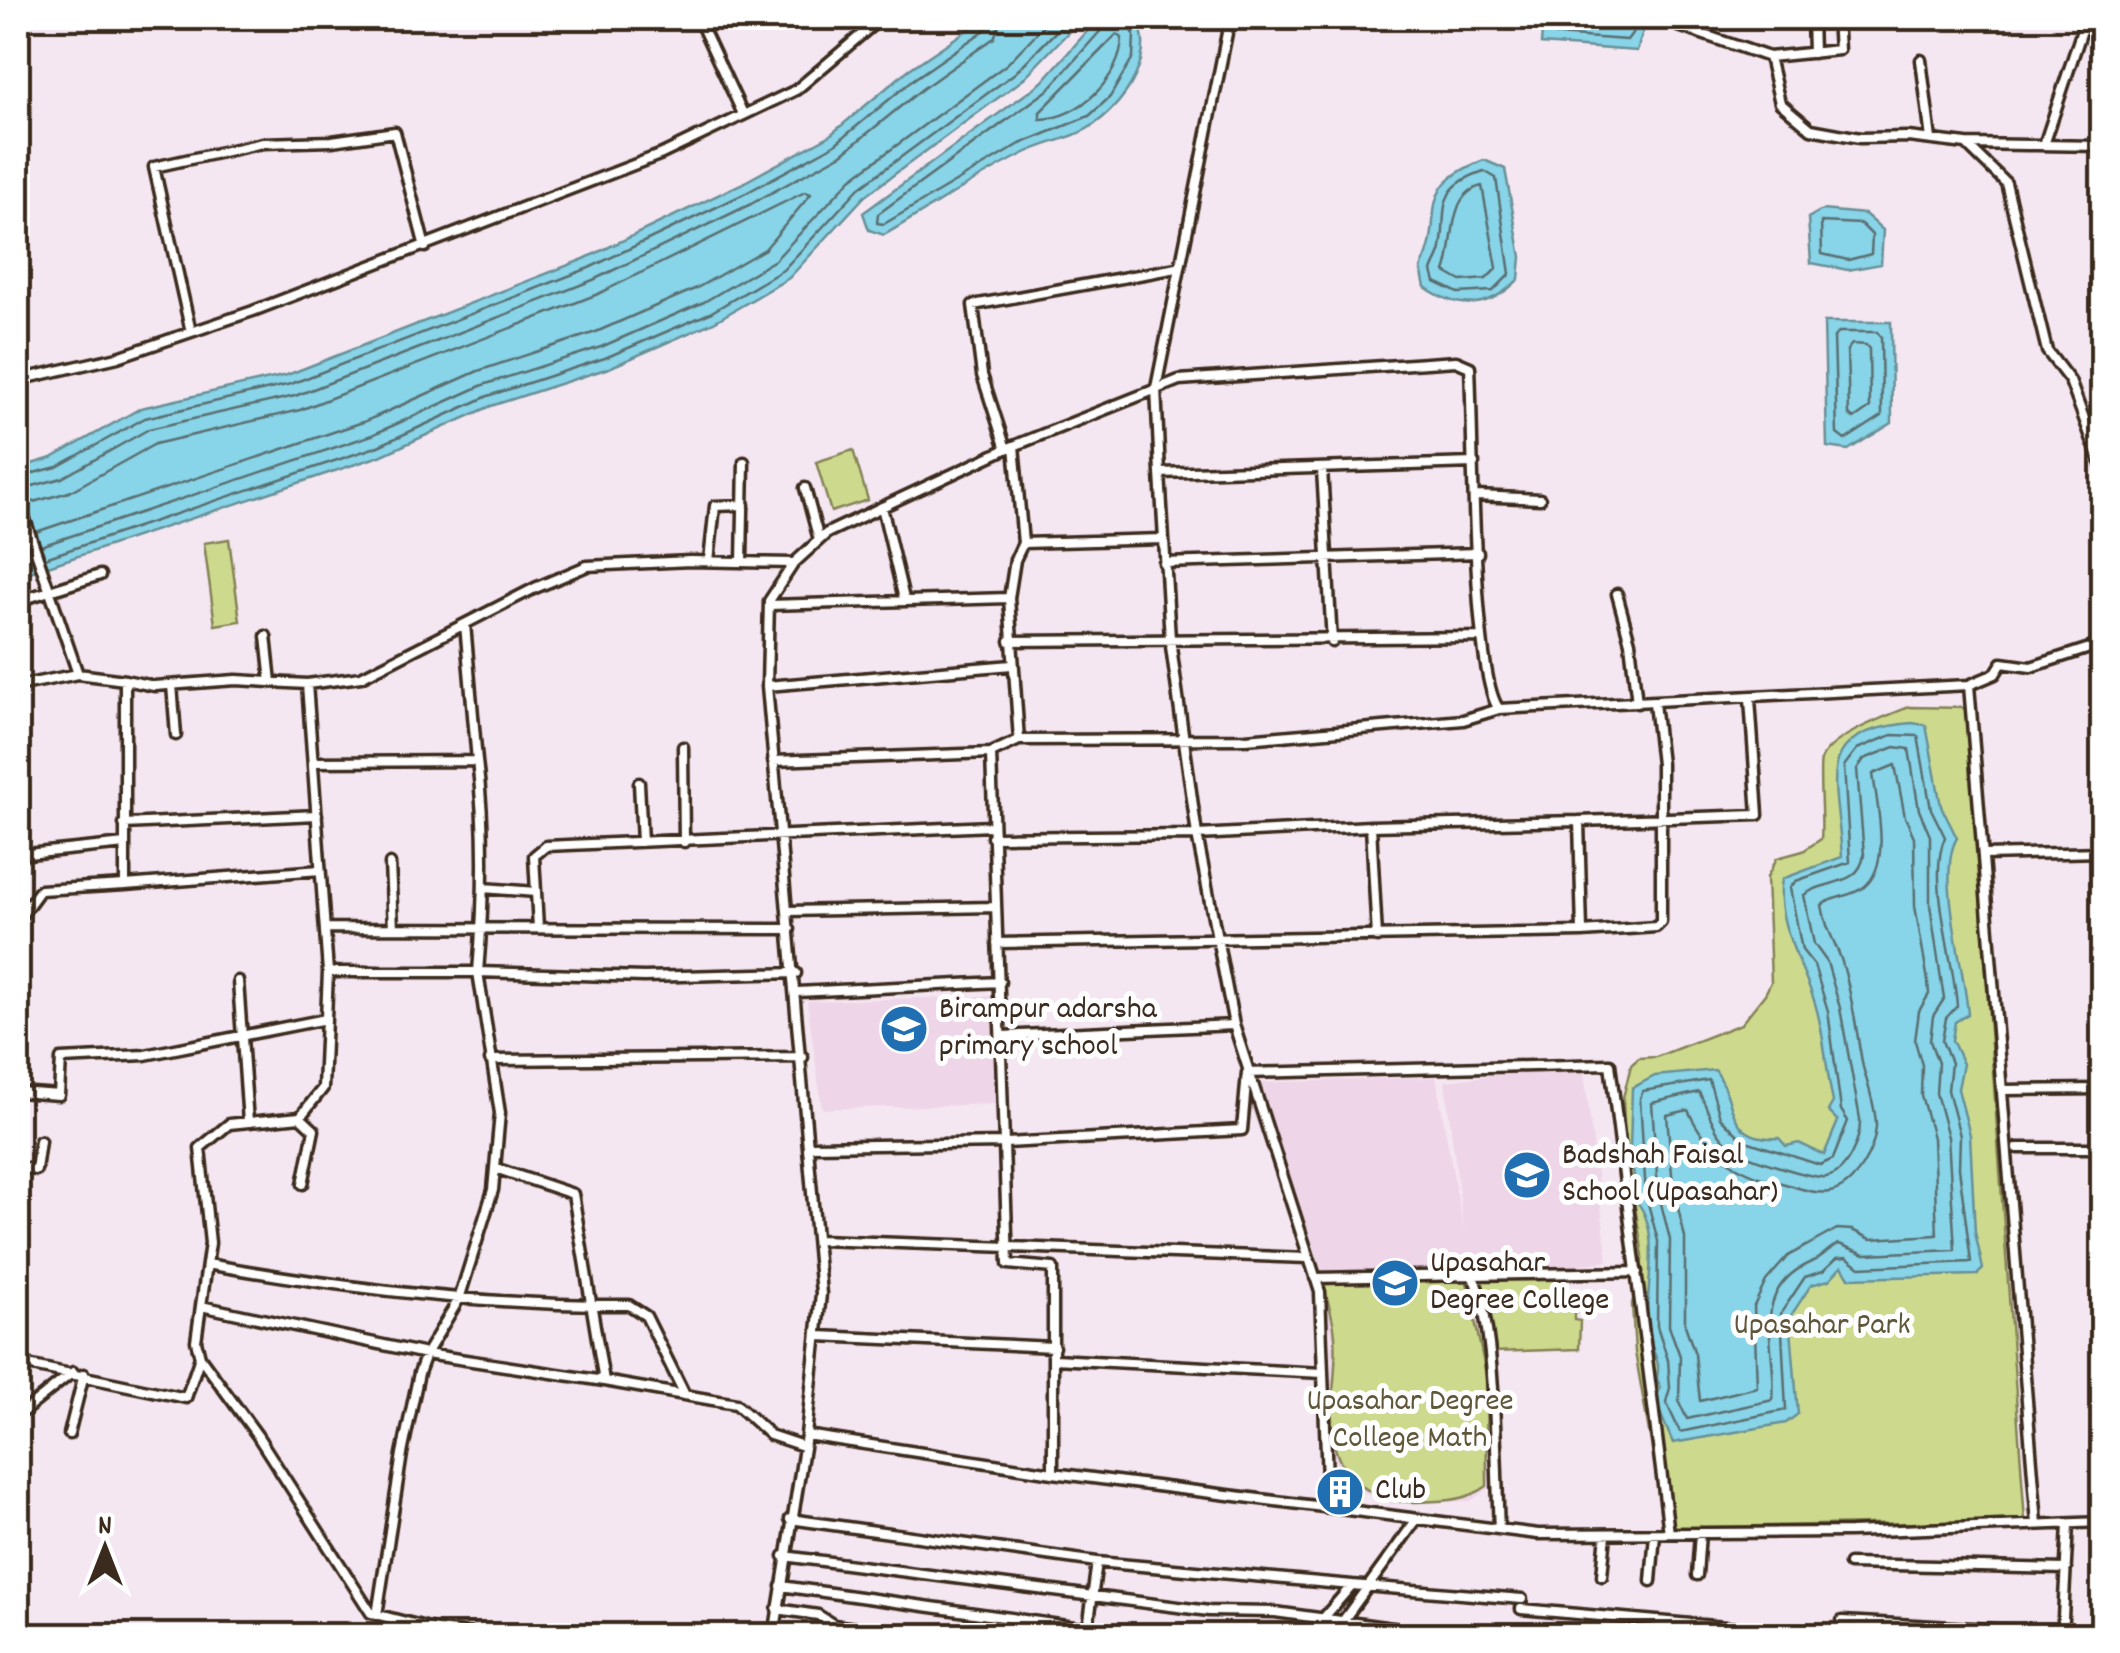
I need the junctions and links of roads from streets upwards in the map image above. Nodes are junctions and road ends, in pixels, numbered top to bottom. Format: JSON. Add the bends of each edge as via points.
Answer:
{"nodes":[{"id":1,"x":698,"y":18,"type":"edge"},
{"id":2,"x":881,"y":18,"type":"edge"},
{"id":3,"x":1230,"y":18,"type":"edge"},
{"id":4,"x":1655,"y":18,"type":"edge"},
{"id":5,"x":1812,"y":18,"type":"edge"},
{"id":6,"x":1837,"y":18,"type":"edge"},
{"id":7,"x":2086,"y":18,"type":"edge"},
{"id":8,"x":1813,"y":53,"type":"junction"},
{"id":9,"x":1769,"y":58,"type":"junction"},
{"id":10,"x":1921,"y":60,"type":"dead end"},
{"id":11,"x":743,"y":114,"type":"junction"},
{"id":12,"x":1931,"y":140,"type":"junction"},
{"id":13,"x":1966,"y":144,"type":"junction"},
{"id":14,"x":2044,"y":145,"type":"junction"},
{"id":15,"x":2102,"y":146,"type":"edge"},
{"id":16,"x":426,"y":247,"type":"junction"},
{"id":17,"x":1177,"y":268,"type":"junction"},
{"id":18,"x":191,"y":332,"type":"junction"},
{"id":19,"x":18,"y":380,"type":"edge"},
{"id":20,"x":1156,"y":388,"type":"junction"},
{"id":21,"x":2102,"y":425,"type":"edge"},
{"id":22,"x":2088,"y":427,"type":"junction"},
{"id":23,"x":1010,"y":447,"type":"junction"},
{"id":24,"x":744,"y":462,"type":"dead end"},
{"id":25,"x":1474,"y":462,"type":"junction"},
{"id":26,"x":2102,"y":467,"type":"edge"},
{"id":27,"x":1322,"y":469,"type":"junction"},
{"id":28,"x":1160,"y":473,"type":"junction"},
{"id":29,"x":805,"y":488,"type":"dead end"},
{"id":30,"x":706,"y":494,"type":"dead end"},
{"id":31,"x":1476,"y":496,"type":"junction"},
{"id":32,"x":18,"y":498,"type":"edge"},
{"id":33,"x":1540,"y":499,"type":"dead end"},
{"id":34,"x":715,"y":506,"type":"junction"},
{"id":35,"x":744,"y":506,"type":"junction"},
{"id":36,"x":882,"y":507,"type":"junction"},
{"id":37,"x":1163,"y":538,"type":"junction"},
{"id":38,"x":819,"y":540,"type":"junction"},
{"id":39,"x":1024,"y":542,"type":"junction"},
{"id":40,"x":1478,"y":552,"type":"junction"},
{"id":41,"x":1328,"y":557,"type":"junction"},
{"id":42,"x":709,"y":562,"type":"junction"},
{"id":43,"x":742,"y":562,"type":"junction"},
{"id":44,"x":794,"y":563,"type":"junction"},
{"id":45,"x":1164,"y":563,"type":"junction"},
{"id":46,"x":100,"y":575,"type":"dead end"},
{"id":47,"x":50,"y":587,"type":"junction"},
{"id":48,"x":1617,"y":594,"type":"dead end"},
{"id":49,"x":1009,"y":598,"type":"junction"},
{"id":50,"x":904,"y":599,"type":"junction"},
{"id":51,"x":18,"y":601,"type":"edge"},
{"id":52,"x":769,"y":605,"type":"junction"},
{"id":53,"x":465,"y":624,"type":"junction"},
{"id":54,"x":266,"y":636,"type":"dead end"},
{"id":55,"x":1482,"y":638,"type":"junction"},
{"id":56,"x":1170,"y":639,"type":"junction"},
{"id":57,"x":1010,"y":641,"type":"junction"},
{"id":58,"x":1332,"y":642,"type":"junction"},
{"id":59,"x":2102,"y":644,"type":"edge"},
{"id":60,"x":1012,"y":666,"type":"junction"},
{"id":61,"x":78,"y":674,"type":"junction"},
{"id":62,"x":125,"y":680,"type":"junction"},
{"id":63,"x":271,"y":682,"type":"junction"},
{"id":64,"x":307,"y":684,"type":"junction"},
{"id":65,"x":172,"y":685,"type":"junction"},
{"id":66,"x":18,"y":686,"type":"edge"},
{"id":67,"x":768,"y":686,"type":"junction"},
{"id":68,"x":1970,"y":686,"type":"junction"},
{"id":69,"x":1750,"y":698,"type":"junction"},
{"id":70,"x":1637,"y":702,"type":"junction"},
{"id":71,"x":1654,"y":704,"type":"junction"},
{"id":72,"x":1499,"y":708,"type":"junction"},
{"id":73,"x":176,"y":735,"type":"dead end"},
{"id":74,"x":1181,"y":738,"type":"junction"},
{"id":75,"x":1019,"y":740,"type":"junction"},
{"id":76,"x":683,"y":747,"type":"dead end"},
{"id":77,"x":991,"y":753,"type":"junction"},
{"id":78,"x":477,"y":761,"type":"junction"},
{"id":79,"x":774,"y":761,"type":"junction"},
{"id":80,"x":313,"y":762,"type":"junction"},
{"id":81,"x":639,"y":783,"type":"dead end"},
{"id":82,"x":317,"y":815,"type":"junction"},
{"id":83,"x":1659,"y":818,"type":"junction"},
{"id":84,"x":1579,"y":821,"type":"junction"},
{"id":85,"x":124,"y":824,"type":"junction"},
{"id":86,"x":991,"y":826,"type":"junction"},
{"id":87,"x":1371,"y":826,"type":"junction"},
{"id":88,"x":1197,"y":835,"type":"junction"},
{"id":89,"x":992,"y":837,"type":"junction"},
{"id":90,"x":780,"y":838,"type":"junction"},
{"id":91,"x":642,"y":842,"type":"junction"},
{"id":92,"x":684,"y":842,"type":"junction"},
{"id":93,"x":124,"y":844,"type":"junction"},
{"id":94,"x":2102,"y":852,"type":"edge"},
{"id":95,"x":18,"y":855,"type":"edge"},
{"id":96,"x":1984,"y":855,"type":"junction"},
{"id":97,"x":390,"y":864,"type":"dead end"},
{"id":98,"x":320,"y":870,"type":"junction"},
{"id":99,"x":125,"y":886,"type":"junction"},
{"id":100,"x":483,"y":888,"type":"junction"},
{"id":101,"x":536,"y":892,"type":"junction"},
{"id":102,"x":996,"y":906,"type":"junction"},
{"id":103,"x":788,"y":911,"type":"junction"},
{"id":104,"x":18,"y":920,"type":"edge"},
{"id":105,"x":324,"y":928,"type":"junction"},
{"id":106,"x":393,"y":928,"type":"junction"},
{"id":107,"x":482,"y":928,"type":"junction"},
{"id":108,"x":538,"y":928,"type":"junction"},
{"id":109,"x":790,"y":928,"type":"junction"},
{"id":110,"x":1582,"y":932,"type":"junction"},
{"id":111,"x":1217,"y":936,"type":"junction"},
{"id":112,"x":1377,"y":937,"type":"junction"},
{"id":113,"x":997,"y":943,"type":"junction"},
{"id":114,"x":328,"y":972,"type":"junction"},
{"id":115,"x":478,"y":972,"type":"junction"},
{"id":116,"x":796,"y":973,"type":"junction"},
{"id":117,"x":238,"y":981,"type":"dead end"},
{"id":118,"x":1000,"y":982,"type":"junction"},
{"id":119,"x":797,"y":992,"type":"junction"},
{"id":120,"x":326,"y":1019,"type":"junction"},
{"id":121,"x":1234,"y":1025,"type":"junction"},
{"id":122,"x":241,"y":1034,"type":"junction"},
{"id":123,"x":1002,"y":1036,"type":"junction"},
{"id":124,"x":803,"y":1058,"type":"junction"},
{"id":125,"x":490,"y":1060,"type":"junction"},
{"id":126,"x":1247,"y":1074,"type":"junction"},
{"id":127,"x":2102,"y":1089,"type":"edge"},
{"id":128,"x":2003,"y":1090,"type":"junction"},
{"id":129,"x":18,"y":1092,"type":"edge"},
{"id":130,"x":300,"y":1117,"type":"junction"},
{"id":131,"x":248,"y":1122,"type":"junction"},
{"id":132,"x":40,"y":1141,"type":"dead end"},
{"id":133,"x":1006,"y":1143,"type":"junction"},
{"id":134,"x":811,"y":1146,"type":"junction"},
{"id":135,"x":2018,"y":1148,"type":"dead end"},
{"id":136,"x":2102,"y":1148,"type":"edge"},
{"id":137,"x":18,"y":1166,"type":"edge"},
{"id":138,"x":496,"y":1168,"type":"junction"},
{"id":139,"x":304,"y":1184,"type":"dead end"},
{"id":140,"x":819,"y":1240,"type":"junction"},
{"id":141,"x":1008,"y":1244,"type":"junction"},
{"id":142,"x":1308,"y":1258,"type":"junction"},
{"id":143,"x":207,"y":1264,"type":"junction"},
{"id":144,"x":1636,"y":1272,"type":"junction"},
{"id":145,"x":1470,"y":1273,"type":"junction"},
{"id":146,"x":1315,"y":1278,"type":"junction"},
{"id":147,"x":459,"y":1299,"type":"junction"},
{"id":148,"x":589,"y":1305,"type":"junction"},
{"id":149,"x":201,"y":1306,"type":"junction"},
{"id":150,"x":819,"y":1336,"type":"junction"},
{"id":151,"x":1054,"y":1347,"type":"junction"},
{"id":152,"x":426,"y":1354,"type":"junction"},
{"id":153,"x":200,"y":1356,"type":"junction"},
{"id":154,"x":1054,"y":1359,"type":"junction"},
{"id":155,"x":18,"y":1363,"type":"edge"},
{"id":156,"x":73,"y":1372,"type":"junction"},
{"id":157,"x":1322,"y":1373,"type":"junction"},
{"id":158,"x":84,"y":1374,"type":"junction"},
{"id":159,"x":604,"y":1380,"type":"junction"},
{"id":160,"x":685,"y":1394,"type":"junction"},
{"id":161,"x":18,"y":1416,"type":"edge"},
{"id":162,"x":69,"y":1434,"type":"dead end"},
{"id":163,"x":806,"y":1436,"type":"junction"},
{"id":164,"x":803,"y":1446,"type":"junction"},
{"id":165,"x":1053,"y":1473,"type":"junction"},
{"id":166,"x":1328,"y":1508,"type":"junction"},
{"id":167,"x":790,"y":1519,"type":"junction"},
{"id":168,"x":1417,"y":1519,"type":"junction"},
{"id":169,"x":2102,"y":1522,"type":"edge"},
{"id":170,"x":2037,"y":1524,"type":"junction"},
{"id":171,"x":2068,"y":1525,"type":"junction"},
{"id":172,"x":1499,"y":1529,"type":"junction"},
{"id":173,"x":1669,"y":1533,"type":"junction"},
{"id":174,"x":1700,"y":1533,"type":"junction"},
{"id":175,"x":1606,"y":1534,"type":"junction"},
{"id":176,"x":1654,"y":1534,"type":"junction"},
{"id":177,"x":784,"y":1556,"type":"junction"},
{"id":178,"x":1097,"y":1562,"type":"junction"},
{"id":179,"x":1849,"y":1564,"type":"dead end"},
{"id":180,"x":2066,"y":1569,"type":"junction"},
{"id":181,"x":1697,"y":1575,"type":"dead end"},
{"id":182,"x":1602,"y":1576,"type":"dead end"},
{"id":183,"x":1651,"y":1581,"type":"dead end"},
{"id":184,"x":1352,"y":1585,"type":"junction"},
{"id":185,"x":780,"y":1586,"type":"junction"},
{"id":186,"x":1370,"y":1587,"type":"junction"},
{"id":187,"x":1092,"y":1595,"type":"junction"},
{"id":188,"x":778,"y":1608,"type":"junction"},
{"id":189,"x":378,"y":1615,"type":"junction"},
{"id":190,"x":1842,"y":1620,"type":"dead end"},
{"id":191,"x":1322,"y":1622,"type":"junction"},
{"id":192,"x":1341,"y":1624,"type":"junction"},
{"id":193,"x":1088,"y":1632,"type":"edge"},
{"id":194,"x":2062,"y":1634,"type":"edge"},
{"id":195,"x":492,"y":1636,"type":"edge"},
{"id":196,"x":774,"y":1636,"type":"edge"},
{"id":197,"x":912,"y":1636,"type":"edge"},
{"id":198,"x":1138,"y":1636,"type":"edge"},
{"id":199,"x":1308,"y":1636,"type":"edge"},
{"id":200,"x":1332,"y":1636,"type":"edge"},
{"id":201,"x":1451,"y":1636,"type":"edge"},
{"id":202,"x":1828,"y":1636,"type":"edge"}],
"edges":[{"from":1,"to":11,"type":"street"},
{"from":2,"to":11,"type":"street","via":[[796,90]]},
{"from":3,"to":17,"type":"street"},
{"from":4,"to":9,"type":"street"},
{"from":5,"to":8,"type":"street"},
{"from":6,"to":8,"type":"street","via":[[1840,50]]},
{"from":7,"to":14,"type":"street"},
{"from":8,"to":9,"type":"street"},
{"from":9,"to":12,"type":"street","via":[[1780,103],[1810,128],[1860,138]]},
{"from":10,"to":12,"type":"street"},
{"from":11,"to":16,"type":"street","via":[[662,154]]},
{"from":12,"to":13,"type":"street"},
{"from":13,"to":14,"type":"street"},
{"from":13,"to":22,"type":"street","via":[[2006,183],[2047,351],[2070,381]]},
{"from":14,"to":15,"type":"street"},
{"from":16,"to":18,"type":"street"},
{"from":16,"to":18,"type":"street","via":[[395,132],[263,143],[154,167]]},
{"from":17,"to":20,"type":"street"},
{"from":17,"to":23,"type":"street","via":[[973,305],[982,375]]},
{"from":18,"to":19,"type":"street"},
{"from":20,"to":23,"type":"street"},
{"from":20,"to":25,"type":"street","via":[[1241,372],[1456,362],[1470,367]]},
{"from":20,"to":28,"type":"street"},
{"from":21,"to":22,"type":"street"},
{"from":22,"to":26,"type":"street"},
{"from":23,"to":36,"type":"street"},
{"from":23,"to":39,"type":"street"},
{"from":24,"to":35,"type":"street"},
{"from":25,"to":27,"type":"street"},
{"from":25,"to":31,"type":"street"},
{"from":27,"to":28,"type":"street"},
{"from":27,"to":41,"type":"street"},
{"from":28,"to":37,"type":"street"},
{"from":29,"to":38,"type":"street"},
{"from":30,"to":34,"type":"street"},
{"from":31,"to":33,"type":"street"},
{"from":31,"to":40,"type":"street"},
{"from":32,"to":47,"type":"street"},
{"from":34,"to":35,"type":"street"},
{"from":34,"to":42,"type":"street"},
{"from":35,"to":43,"type":"street"},
{"from":36,"to":38,"type":"street"},
{"from":36,"to":50,"type":"street"},
{"from":37,"to":39,"type":"street"},
{"from":37,"to":45,"type":"street"},
{"from":38,"to":44,"type":"street"},
{"from":39,"to":49,"type":"street","via":[[1014,560]]},
{"from":40,"to":41,"type":"street"},
{"from":40,"to":55,"type":"street"},
{"from":41,"to":45,"type":"street"},
{"from":41,"to":58,"type":"street"},
{"from":42,"to":43,"type":"street"},
{"from":42,"to":53,"type":"street","via":[[586,566]]},
{"from":43,"to":44,"type":"street"},
{"from":44,"to":52,"type":"street"},
{"from":45,"to":56,"type":"street"},
{"from":46,"to":47,"type":"street"},
{"from":47,"to":51,"type":"street"},
{"from":47,"to":61,"type":"street"},
{"from":48,"to":70,"type":"street"},
{"from":49,"to":50,"type":"street"},
{"from":49,"to":57,"type":"street"},
{"from":50,"to":52,"type":"street"},
{"from":52,"to":67,"type":"street"},
{"from":53,"to":64,"type":"street","via":[[361,677]]},
{"from":53,"to":78,"type":"street"},
{"from":54,"to":63,"type":"street"},
{"from":55,"to":58,"type":"street"},
{"from":55,"to":72,"type":"street","via":[[1490,698]]},
{"from":56,"to":57,"type":"street"},
{"from":56,"to":58,"type":"street"},
{"from":56,"to":74,"type":"street"},
{"from":57,"to":60,"type":"street"},
{"from":59,"to":68,"type":"street","via":[[2031,667],[2002,663]]},
{"from":60,"to":67,"type":"street"},
{"from":60,"to":75,"type":"street"},
{"from":61,"to":62,"type":"street"},
{"from":61,"to":66,"type":"street"},
{"from":62,"to":65,"type":"street"},
{"from":62,"to":85,"type":"street"},
{"from":63,"to":64,"type":"street"},
{"from":63,"to":65,"type":"street"},
{"from":64,"to":80,"type":"street"},
{"from":65,"to":73,"type":"street"},
{"from":67,"to":79,"type":"street"},
{"from":68,"to":69,"type":"street"},
{"from":68,"to":96,"type":"street"},
{"from":69,"to":71,"type":"street"},
{"from":69,"to":83,"type":"street","via":[[1758,815]]},
{"from":70,"to":71,"type":"street"},
{"from":70,"to":72,"type":"street"},
{"from":71,"to":83,"type":"street"},
{"from":72,"to":74,"type":"street","via":[[1463,720],[1246,739]]},
{"from":74,"to":75,"type":"street"},
{"from":74,"to":88,"type":"street"},
{"from":75,"to":77,"type":"street"},
{"from":76,"to":92,"type":"street"},
{"from":77,"to":79,"type":"street"},
{"from":77,"to":86,"type":"street"},
{"from":78,"to":80,"type":"street"},
{"from":78,"to":100,"type":"street"},
{"from":79,"to":90,"type":"street"},
{"from":80,"to":82,"type":"street"},
{"from":81,"to":91,"type":"street"},
{"from":82,"to":85,"type":"street"},
{"from":82,"to":98,"type":"street"},
{"from":83,"to":84,"type":"street"},
{"from":83,"to":110,"type":"street","via":[[1659,924]]},
{"from":84,"to":87,"type":"street"},
{"from":84,"to":110,"type":"street"},
{"from":85,"to":93,"type":"street"},
{"from":86,"to":89,"type":"street"},
{"from":86,"to":90,"type":"street"},
{"from":87,"to":88,"type":"street"},
{"from":87,"to":112,"type":"street"},
{"from":88,"to":89,"type":"street"},
{"from":88,"to":111,"type":"street"},
{"from":89,"to":102,"type":"street"},
{"from":90,"to":92,"type":"street"},
{"from":90,"to":103,"type":"street"},
{"from":91,"to":92,"type":"street"},
{"from":91,"to":101,"type":"street","via":[[546,846],[534,856]]},
{"from":93,"to":95,"type":"street"},
{"from":93,"to":99,"type":"street"},
{"from":94,"to":96,"type":"street"},
{"from":96,"to":128,"type":"street"},
{"from":97,"to":106,"type":"street"},
{"from":98,"to":99,"type":"street"},
{"from":98,"to":105,"type":"street"},
{"from":99,"to":104,"type":"street","via":[[40,890]]},
{"from":100,"to":101,"type":"street"},
{"from":100,"to":107,"type":"street"},
{"from":101,"to":108,"type":"street"},
{"from":102,"to":103,"type":"street"},
{"from":102,"to":113,"type":"street"},
{"from":103,"to":109,"type":"street"},
{"from":105,"to":106,"type":"street"},
{"from":105,"to":114,"type":"street"},
{"from":106,"to":107,"type":"street"},
{"from":107,"to":108,"type":"street"},
{"from":107,"to":115,"type":"street"},
{"from":108,"to":109,"type":"street"},
{"from":109,"to":116,"type":"street"},
{"from":110,"to":112,"type":"street"},
{"from":111,"to":112,"type":"street"},
{"from":111,"to":113,"type":"street"},
{"from":111,"to":121,"type":"street"},
{"from":113,"to":118,"type":"street"},
{"from":114,"to":115,"type":"street"},
{"from":114,"to":120,"type":"street"},
{"from":115,"to":116,"type":"street"},
{"from":115,"to":125,"type":"street"},
{"from":116,"to":119,"type":"street"},
{"from":117,"to":122,"type":"street"},
{"from":118,"to":119,"type":"street"},
{"from":118,"to":123,"type":"street"},
{"from":119,"to":124,"type":"street"},
{"from":120,"to":122,"type":"street"},
{"from":120,"to":130,"type":"street","via":[[323,1088]]},
{"from":121,"to":123,"type":"street"},
{"from":121,"to":126,"type":"street"},
{"from":122,"to":129,"type":"street","via":[[145,1055],[61,1059],[59,1096]]},
{"from":122,"to":131,"type":"street"},
{"from":123,"to":133,"type":"street"},
{"from":124,"to":125,"type":"street"},
{"from":124,"to":134,"type":"street"},
{"from":125,"to":138,"type":"street","via":[[500,1112]]},
{"from":126,"to":133,"type":"street","via":[[1242,1130]]},
{"from":126,"to":142,"type":"street"},
{"from":126,"to":144,"type":"street","via":[[1610,1064]]},
{"from":127,"to":128,"type":"street"},
{"from":128,"to":170,"type":"street"},
{"from":130,"to":131,"type":"street"},
{"from":130,"to":139,"type":"street","via":[[314,1130]]},
{"from":131,"to":143,"type":"street","via":[[230,1124],[200,1148]]},
{"from":132,"to":137,"type":"street","via":[[36,1170]]},
{"from":133,"to":134,"type":"street"},
{"from":133,"to":141,"type":"street"},
{"from":134,"to":140,"type":"street"},
{"from":135,"to":136,"type":"street"},
{"from":138,"to":147,"type":"street"},
{"from":138,"to":148,"type":"street","via":[[572,1194]]},
{"from":140,"to":141,"type":"street"},
{"from":140,"to":150,"type":"street"},
{"from":141,"to":142,"type":"street"},
{"from":141,"to":151,"type":"street","via":[[1008,1264],[1053,1268]]},
{"from":142,"to":146,"type":"street"},
{"from":143,"to":147,"type":"street"},
{"from":143,"to":149,"type":"street"},
{"from":144,"to":145,"type":"street"},
{"from":144,"to":173,"type":"street"},
{"from":145,"to":146,"type":"street"},
{"from":145,"to":172,"type":"street","via":[[1486,1336]]},
{"from":146,"to":157,"type":"street"},
{"from":147,"to":148,"type":"street"},
{"from":147,"to":152,"type":"street"},
{"from":148,"to":159,"type":"street"},
{"from":148,"to":160,"type":"street","via":[[629,1305],[646,1316]]},
{"from":149,"to":152,"type":"street"},
{"from":149,"to":153,"type":"street"},
{"from":150,"to":151,"type":"street"},
{"from":150,"to":163,"type":"street"},
{"from":151,"to":154,"type":"street"},
{"from":152,"to":159,"type":"street"},
{"from":152,"to":189,"type":"street","via":[[402,1454]]},
{"from":153,"to":158,"type":"street","via":[[186,1398]]},
{"from":153,"to":189,"type":"street","via":[[346,1579]]},
{"from":154,"to":157,"type":"street"},
{"from":154,"to":165,"type":"street"},
{"from":155,"to":156,"type":"street"},
{"from":156,"to":158,"type":"street"},
{"from":156,"to":161,"type":"street"},
{"from":157,"to":166,"type":"street"},
{"from":158,"to":162,"type":"street"},
{"from":159,"to":160,"type":"street"},
{"from":160,"to":164,"type":"street","via":[[736,1404],[770,1435]]},
{"from":163,"to":164,"type":"street"},
{"from":163,"to":165,"type":"street"},
{"from":164,"to":167,"type":"street"},
{"from":165,"to":166,"type":"street"},
{"from":166,"to":168,"type":"street"},
{"from":167,"to":177,"type":"street"},
{"from":167,"to":178,"type":"street"},
{"from":168,"to":172,"type":"street"},
{"from":168,"to":186,"type":"street"},
{"from":169,"to":171,"type":"street"},
{"from":170,"to":171,"type":"street"},
{"from":170,"to":174,"type":"street"},
{"from":171,"to":180,"type":"street"},
{"from":172,"to":175,"type":"street"},
{"from":173,"to":174,"type":"street"},
{"from":173,"to":176,"type":"street"},
{"from":174,"to":181,"type":"street"},
{"from":175,"to":176,"type":"street"},
{"from":175,"to":182,"type":"street"},
{"from":176,"to":183,"type":"street"},
{"from":177,"to":185,"type":"street"},
{"from":177,"to":187,"type":"street"},
{"from":178,"to":184,"type":"street"},
{"from":178,"to":187,"type":"street"},
{"from":179,"to":180,"type":"street"},
{"from":180,"to":194,"type":"street"},
{"from":184,"to":186,"type":"street"},
{"from":184,"to":191,"type":"street"},
{"from":185,"to":188,"type":"street"},
{"from":185,"to":193,"type":"street"},
{"from":186,"to":192,"type":"street"},
{"from":186,"to":202,"type":"street"},
{"from":187,"to":191,"type":"street"},
{"from":187,"to":193,"type":"street"},
{"from":188,"to":196,"type":"street"},
{"from":188,"to":197,"type":"street","via":[[834,1625]]},
{"from":189,"to":195,"type":"street"},
{"from":190,"to":194,"type":"street"},
{"from":191,"to":192,"type":"street"},
{"from":191,"to":199,"type":"street"},
{"from":192,"to":200,"type":"street"},
{"from":192,"to":201,"type":"street"},
{"from":193,"to":198,"type":"street"}]}
